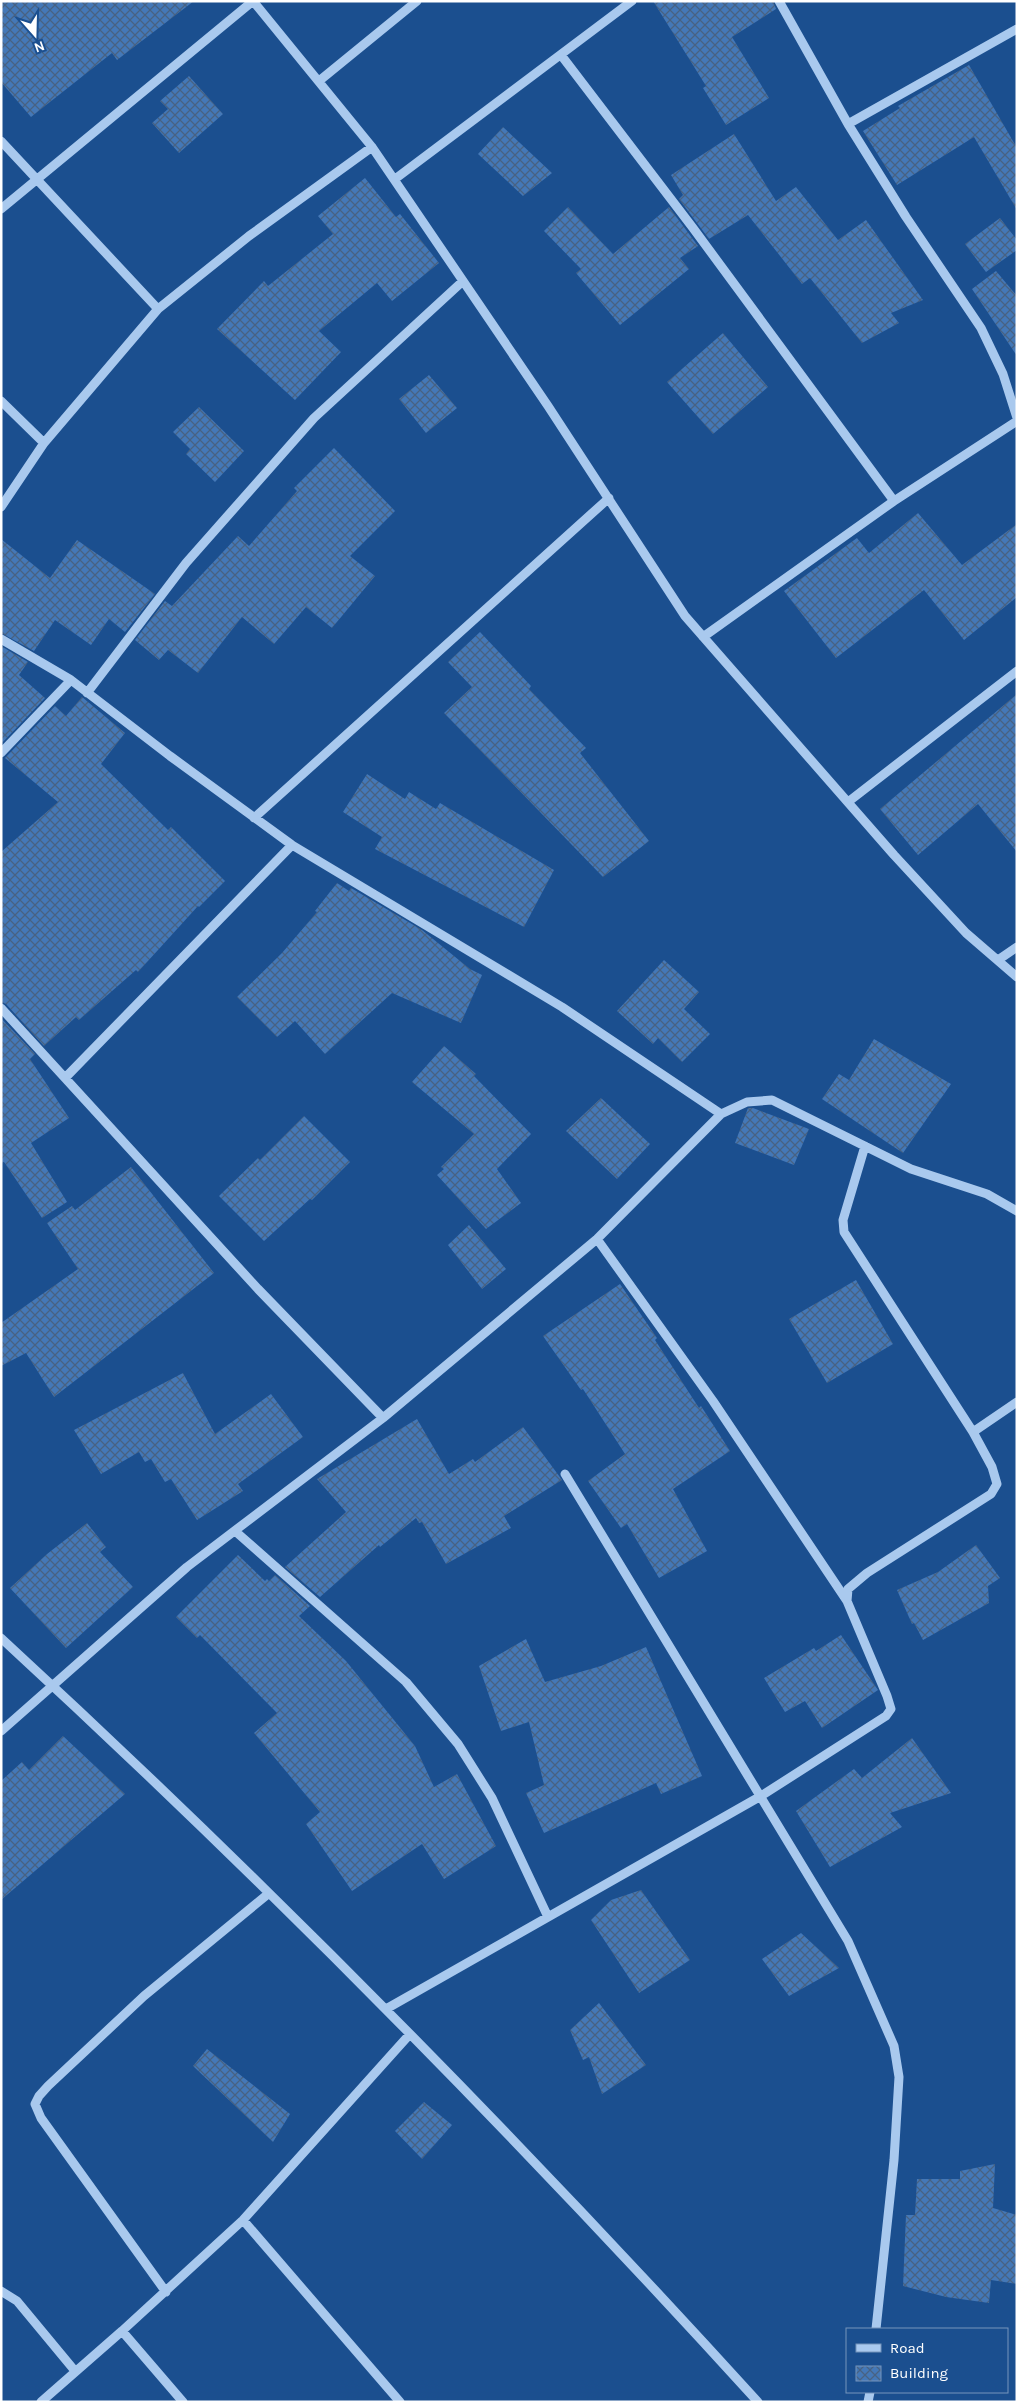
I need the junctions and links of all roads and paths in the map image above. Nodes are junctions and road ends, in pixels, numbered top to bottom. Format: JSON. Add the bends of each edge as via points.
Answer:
{"nodes":[{"id":1,"x":417,"y":1,"type":"edge"},
{"id":2,"x":632,"y":1,"type":"edge"},
{"id":3,"x":779,"y":1,"type":"edge"},
{"id":4,"x":1017,"y":29,"type":"edge"},
{"id":5,"x":561,"y":55,"type":"junction"},
{"id":6,"x":319,"y":81,"type":"junction"},
{"id":7,"x":848,"y":124,"type":"junction"},
{"id":8,"x":1,"y":141,"type":"edge"},
{"id":9,"x":372,"y":146,"type":"junction"},
{"id":10,"x":38,"y":179,"type":"junction"},
{"id":11,"x":394,"y":179,"type":"junction"},
{"id":12,"x":1,"y":209,"type":"edge"},
{"id":13,"x":464,"y":281,"type":"junction"},
{"id":14,"x":158,"y":309,"type":"junction"},
{"id":15,"x":1,"y":400,"type":"edge"},
{"id":16,"x":1017,"y":419,"type":"edge"},
{"id":17,"x":44,"y":443,"type":"junction"},
{"id":18,"x":609,"y":498,"type":"junction"},
{"id":19,"x":894,"y":501,"type":"junction"},
{"id":20,"x":1,"y":506,"type":"edge"},
{"id":21,"x":703,"y":637,"type":"junction"},
{"id":22,"x":1,"y":639,"type":"edge"},
{"id":23,"x":1017,"y":671,"type":"edge"},
{"id":24,"x":71,"y":680,"type":"junction"},
{"id":25,"x":87,"y":693,"type":"junction"},
{"id":26,"x":1,"y":753,"type":"edge"},
{"id":27,"x":848,"y":802,"type":"junction"},
{"id":28,"x":254,"y":818,"type":"junction"},
{"id":29,"x":292,"y":845,"type":"junction"},
{"id":30,"x":1017,"y":947,"type":"edge"},
{"id":31,"x":998,"y":960,"type":"junction"},
{"id":32,"x":1017,"y":976,"type":"edge"},
{"id":33,"x":1,"y":1008,"type":"edge"},
{"id":34,"x":65,"y":1078,"type":"junction"},
{"id":35,"x":721,"y":1114,"type":"junction"},
{"id":36,"x":865,"y":1146,"type":"junction"},
{"id":37,"x":1017,"y":1212,"type":"edge"},
{"id":38,"x":597,"y":1239,"type":"junction"},
{"id":39,"x":1017,"y":1402,"type":"edge"},
{"id":40,"x":383,"y":1418,"type":"junction"},
{"id":41,"x":973,"y":1432,"type":"junction"},
{"id":42,"x":566,"y":1474,"type":"dead end"},
{"id":43,"x":235,"y":1532,"type":"junction"},
{"id":44,"x":847,"y":1601,"type":"junction"},
{"id":45,"x":1,"y":1638,"type":"edge"},
{"id":46,"x":54,"y":1687,"type":"junction"},
{"id":47,"x":1,"y":1731,"type":"edge"},
{"id":48,"x":761,"y":1796,"type":"junction"},
{"id":49,"x":268,"y":1894,"type":"junction"},
{"id":50,"x":548,"y":1917,"type":"junction"},
{"id":51,"x":386,"y":2009,"type":"junction"},
{"id":52,"x":410,"y":2034,"type":"junction"},
{"id":53,"x":242,"y":2220,"type":"junction"},
{"id":54,"x":1,"y":2291,"type":"edge"},
{"id":55,"x":166,"y":2292,"type":"junction"},
{"id":56,"x":876,"y":2328,"type":"edge"},
{"id":57,"x":122,"y":2331,"type":"junction"},
{"id":58,"x":75,"y":2371,"type":"junction"},
{"id":59,"x":41,"y":2402,"type":"edge"},
{"id":60,"x":183,"y":2402,"type":"edge"},
{"id":61,"x":400,"y":2402,"type":"edge"},
{"id":62,"x":758,"y":2402,"type":"edge"}],
"edges":[{"from":1,"to":6,"type":"street"},
{"from":2,"to":5,"type":"street"},
{"from":3,"to":7,"type":"street"},
{"from":4,"to":7,"type":"street"},
{"from":5,"to":11,"type":"street"},
{"from":5,"to":19,"type":"street"},
{"from":6,"to":9,"type":"street"},
{"from":6,"to":10,"type":"street","via":[[253,1]]},
{"from":7,"to":16,"type":"street","via":[[981,328],[1003,374]]},
{"from":8,"to":10,"type":"street"},
{"from":9,"to":11,"type":"street"},
{"from":9,"to":14,"type":"street","via":[[249,236]]},
{"from":10,"to":12,"type":"street"},
{"from":10,"to":14,"type":"street"},
{"from":11,"to":13,"type":"street"},
{"from":13,"to":18,"type":"street"},
{"from":13,"to":25,"type":"street","via":[[314,418],[186,563]]},
{"from":14,"to":17,"type":"street"},
{"from":15,"to":17,"type":"street"},
{"from":16,"to":19,"type":"street"},
{"from":17,"to":20,"type":"street"},
{"from":18,"to":21,"type":"street","via":[[685,616]]},
{"from":18,"to":28,"type":"street"},
{"from":19,"to":21,"type":"street"},
{"from":21,"to":27,"type":"street"},
{"from":22,"to":24,"type":"street"},
{"from":23,"to":27,"type":"street"},
{"from":24,"to":25,"type":"street"},
{"from":24,"to":26,"type":"street"},
{"from":25,"to":28,"type":"street"},
{"from":27,"to":31,"type":"street","via":[[966,933]]},
{"from":28,"to":29,"type":"street"},
{"from":29,"to":34,"type":"street"},
{"from":29,"to":35,"type":"street","via":[[562,1007]]},
{"from":30,"to":31,"type":"street"},
{"from":31,"to":32,"type":"street"},
{"from":33,"to":34,"type":"street"},
{"from":34,"to":40,"type":"street","via":[[258,1289]]},
{"from":35,"to":36,"type":"street","via":[[747,1102],[772,1100]]},
{"from":35,"to":38,"type":"street"},
{"from":36,"to":37,"type":"street","via":[[911,1169],[987,1194]]},
{"from":36,"to":41,"type":"street","via":[[843,1220],[844,1232]]},
{"from":38,"to":40,"type":"street"},
{"from":38,"to":44,"type":"street","via":[[713,1401]]},
{"from":39,"to":41,"type":"street"},
{"from":40,"to":43,"type":"street"},
{"from":41,"to":44,"type":"street","via":[[992,1467],[997,1484],[991,1494],[866,1573],[848,1589]]},
{"from":42,"to":48,"type":"street"},
{"from":43,"to":46,"type":"street","via":[[187,1567]]},
{"from":43,"to":50,"type":"street","via":[[406,1682],[458,1744],[492,1798]]},
{"from":44,"to":48,"type":"street","via":[[891,1709],[886,1716]]},
{"from":45,"to":46,"type":"street"},
{"from":46,"to":47,"type":"street"},
{"from":46,"to":49,"type":"street"},
{"from":48,"to":50,"type":"street"},
{"from":48,"to":56,"type":"street","via":[[848,1941],[894,2046],[899,2077],[894,2160]]},
{"from":49,"to":51,"type":"street"},
{"from":49,"to":55,"type":"street","via":[[144,1996],[48,2086],[35,2104],[40,2118]]},
{"from":50,"to":51,"type":"street"},
{"from":51,"to":52,"type":"street"},
{"from":52,"to":53,"type":"street"},
{"from":52,"to":62,"type":"street","via":[[632,2264]]},
{"from":53,"to":55,"type":"street"},
{"from":53,"to":61,"type":"street"},
{"from":54,"to":58,"type":"street","via":[[17,2301]]},
{"from":55,"to":57,"type":"street"},
{"from":57,"to":58,"type":"street"},
{"from":57,"to":60,"type":"street"},
{"from":58,"to":59,"type":"street"}]}
